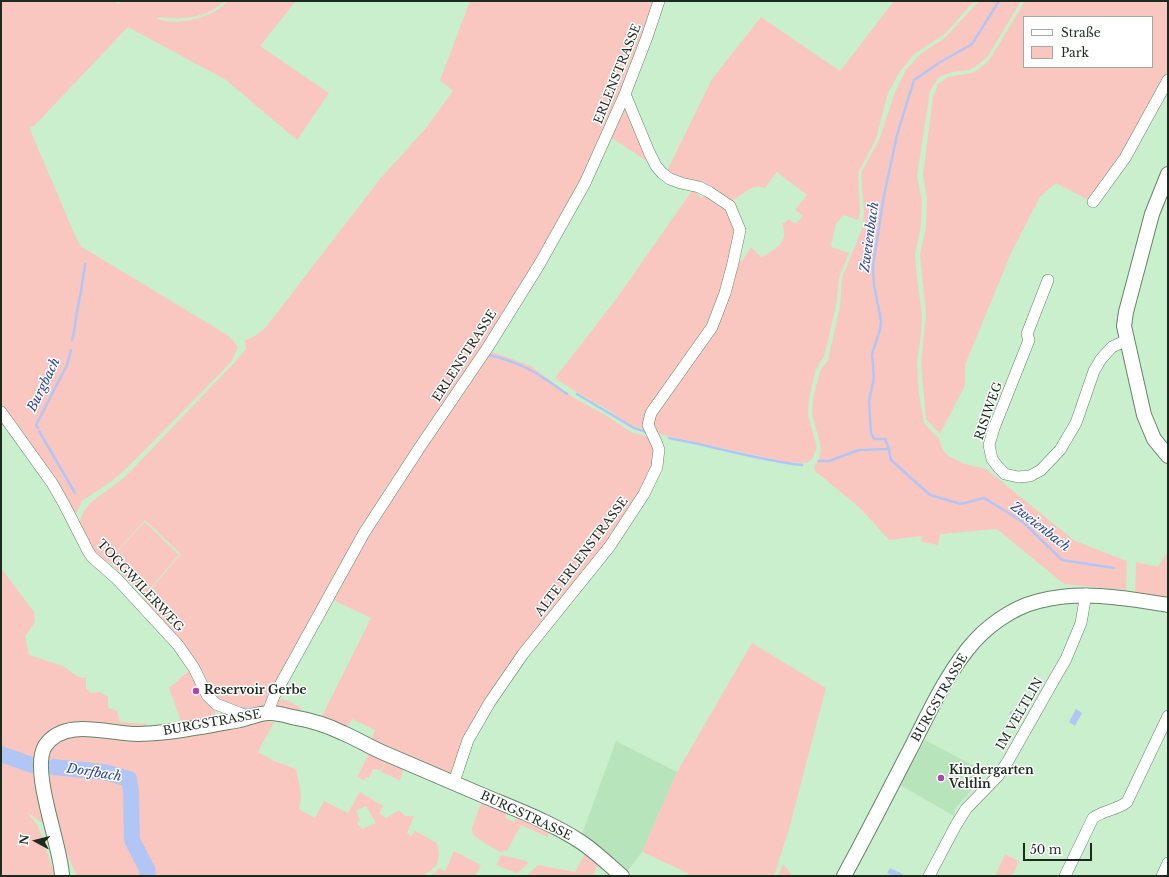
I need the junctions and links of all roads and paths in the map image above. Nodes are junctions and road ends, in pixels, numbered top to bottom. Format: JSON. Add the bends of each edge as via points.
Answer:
{"nodes":[{"id":1,"x":659,"y":1,"type":"edge"},
{"id":2,"x":1168,"y":80,"type":"edge"},
{"id":3,"x":625,"y":94,"type":"junction"},
{"id":4,"x":1168,"y":174,"type":"edge"},
{"id":5,"x":1093,"y":202,"type":"dead end"},
{"id":6,"x":1048,"y":280,"type":"dead end"},
{"id":7,"x":1127,"y":340,"type":"junction"},
{"id":8,"x":1,"y":412,"type":"edge"},
{"id":9,"x":1168,"y":456,"type":"edge"},
{"id":10,"x":1086,"y":594,"type":"junction"},
{"id":11,"x":1168,"y":605,"type":"edge"},
{"id":12,"x":268,"y":712,"type":"junction"},
{"id":13,"x":1168,"y":716,"type":"edge"},
{"id":14,"x":252,"y":718,"type":"junction"},
{"id":15,"x":454,"y":782,"type":"junction"},
{"id":16,"x":1168,"y":863,"type":"edge"},
{"id":17,"x":62,"y":876,"type":"edge"},
{"id":18,"x":622,"y":876,"type":"edge"},
{"id":19,"x":844,"y":876,"type":"edge"},
{"id":20,"x":929,"y":876,"type":"edge"},
{"id":21,"x":1065,"y":876,"type":"edge"},
{"id":22,"x":1162,"y":876,"type":"edge"}],
"edges":[{"from":1,"to":3,"type":"street","name":"ERLENSTRASSE"},
{"from":2,"to":5,"type":"street","via":[[1125,158]]},
{"from":3,"to":12,"type":"street","name":"ERLENSTRASSE","via":[[585,183],[539,265],[488,347],[364,533],[274,696]]},
{"from":3,"to":15,"type":"street","name":"ALTE ERLENSTRASSE","via":[[649,152],[662,173],[670,179],[699,187],[730,206],[740,230],[733,264],[712,327],[650,413],[648,426],[659,450],[657,467],[644,494],[610,546],[523,654],[490,702],[468,740]]},
{"from":4,"to":7,"type":"street","via":[[1152,214],[1126,312],[1124,326]]},
{"from":6,"to":7,"type":"street","name":"RISIWEG","via":[[1027,334],[1029,340],[989,445],[992,459],[1001,471],[1011,476],[1030,476],[1041,470],[1054,457],[1074,427],[1100,359],[1112,346]]},
{"from":7,"to":9,"type":"street","via":[[1144,415],[1154,439]]},
{"from":8,"to":14,"type":"street","name":"TOGGWILERWEG","via":[[55,488],[92,557],[117,579],[178,645],[211,700]]},
{"from":10,"to":11,"type":"street","name":"BURGSTRASSE"},
{"from":10,"to":19,"type":"street","name":"BURGSTRASSE","via":[[1039,601],[1018,608],[990,627],[968,648],[932,708]]},
{"from":10,"to":20,"type":"street","name":"IM VELTLIN","via":[[1081,623],[1062,666],[1008,761],[998,776],[966,809]]},
{"from":12,"to":14,"type":"street","name":"BURGSTRASSE"},
{"from":12,"to":15,"type":"street","name":"BURGSTRASSE","via":[[307,720],[342,732],[370,747]]},
{"from":13,"to":21,"type":"street","via":[[1127,802],[1120,808],[1101,812],[1094,818]]},
{"from":14,"to":17,"type":"street","name":"BURGSTRASSE","via":[[144,734],[86,728],[70,730],[51,740],[45,746],[40,774]]},
{"from":15,"to":18,"type":"street","name":"BURGSTRASSE","via":[[558,828],[582,842]]},
{"from":16,"to":22,"type":"street"}]}
